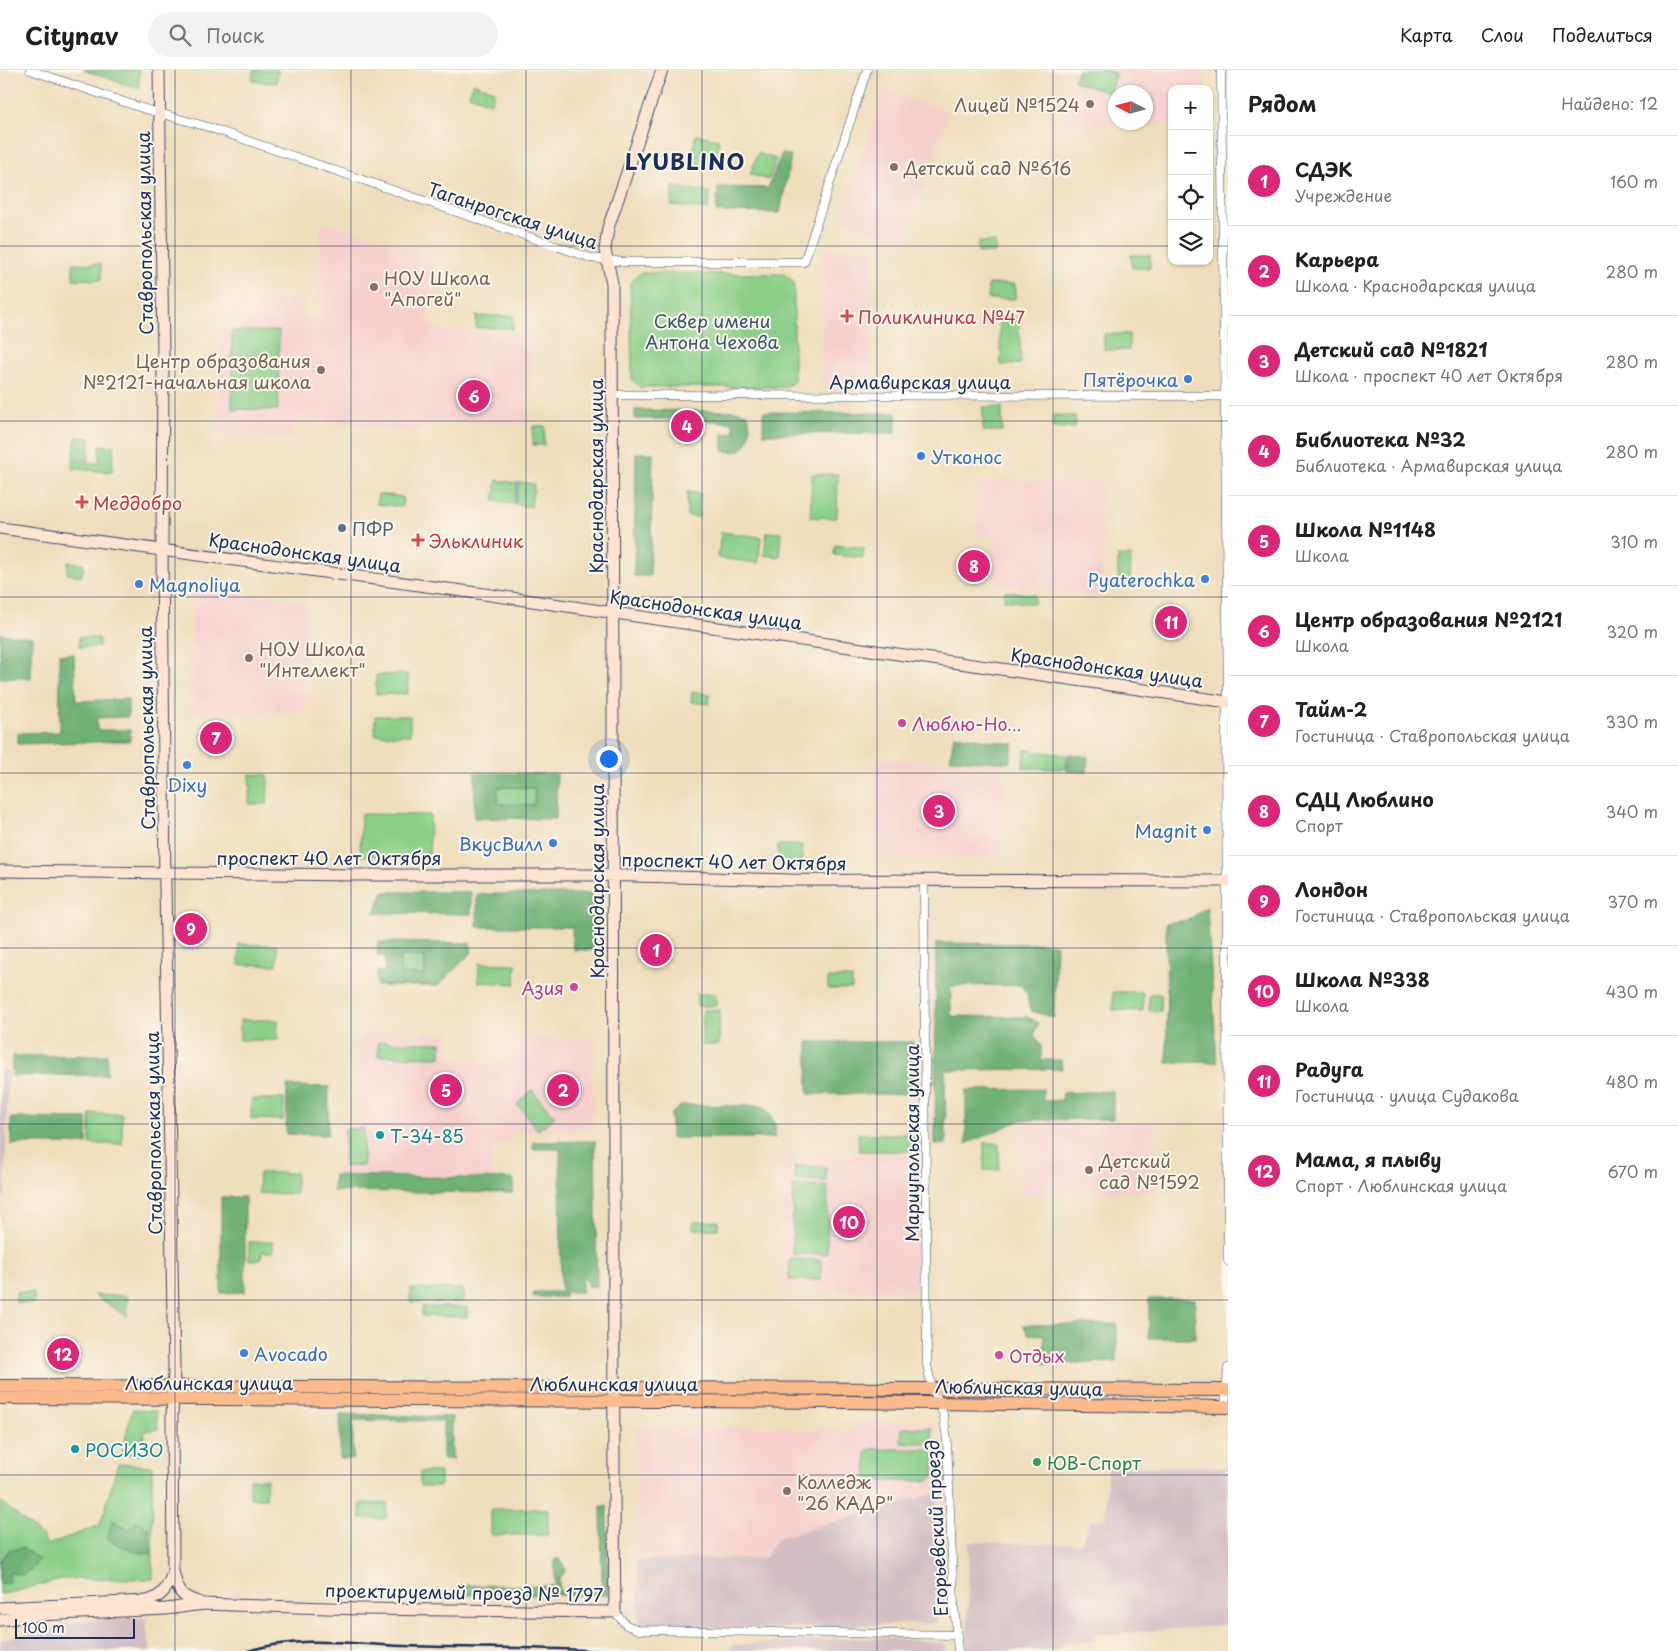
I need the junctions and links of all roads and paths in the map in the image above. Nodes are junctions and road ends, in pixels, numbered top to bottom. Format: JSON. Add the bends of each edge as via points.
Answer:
{"nodes":[{"id":1,"x":30,"y":70,"type":"edge"},
{"id":2,"x":159,"y":70,"type":"edge"},
{"id":3,"x":662,"y":70,"type":"edge"},
{"id":4,"x":867,"y":70,"type":"edge"},
{"id":5,"x":1221,"y":70,"type":"edge"},
{"id":6,"x":160,"y":112,"type":"junction"},
{"id":7,"x":607,"y":261,"type":"junction"},
{"id":8,"x":612,"y":395,"type":"junction"},
{"id":9,"x":1226,"y":396,"type":"edge"},
{"id":10,"x":0,"y":528,"type":"edge"},
{"id":11,"x":162,"y":551,"type":"junction"},
{"id":12,"x":613,"y":614,"type":"junction"},
{"id":13,"x":1228,"y":702,"type":"edge"},
{"id":14,"x":0,"y":871,"type":"edge"},
{"id":15,"x":165,"y":873,"type":"junction"},
{"id":16,"x":613,"y":876,"type":"junction"},
{"id":17,"x":924,"y":880,"type":"junction"},
{"id":18,"x":1228,"y":881,"type":"edge"},
{"id":19,"x":1228,"y":1044,"type":"edge"},
{"id":20,"x":1228,"y":1261,"type":"edge"},
{"id":21,"x":1228,"y":1368,"type":"edge"},
{"id":22,"x":0,"y":1386,"type":"edge"},
{"id":23,"x":174,"y":1386,"type":"junction"},
{"id":24,"x":613,"y":1387,"type":"junction"},
{"id":25,"x":932,"y":1389,"type":"junction"},
{"id":26,"x":1228,"y":1390,"type":"edge"},
{"id":27,"x":0,"y":1398,"type":"edge"},
{"id":28,"x":173,"y":1400,"type":"junction"},
{"id":29,"x":613,"y":1401,"type":"junction"},
{"id":30,"x":940,"y":1403,"type":"junction"},
{"id":31,"x":1226,"y":1407,"type":"edge"},
{"id":32,"x":173,"y":1572,"type":"junction"},
{"id":33,"x":203,"y":1604,"type":"junction"},
{"id":34,"x":0,"y":1608,"type":"edge"},
{"id":35,"x":615,"y":1612,"type":"junction"},
{"id":36,"x":0,"y":1620,"type":"edge"},
{"id":37,"x":957,"y":1635,"type":"junction"},
{"id":38,"x":958,"y":1651,"type":"edge"}],
"edges":[{"from":1,"to":6,"type":"street","name":"Таганрогская улица"},
{"from":2,"to":6,"type":"main road","name":"Ставропольская улица"},
{"from":3,"to":7,"type":"main road","name":"Краснодарская улица","via":[[608,228],[604,245]]},
{"from":4,"to":7,"type":"street","name":"Таганрогская улица","via":[[804,262]]},
{"from":5,"to":9,"type":"street"},
{"from":6,"to":7,"type":"street","name":"Таганрогская улица"},
{"from":6,"to":11,"type":"main road","name":"Ставропольская улица"},
{"from":7,"to":8,"type":"main road","name":"Краснодарская улица","via":[[612,283]]},
{"from":8,"to":9,"type":"street","name":"Армавирская улица"},
{"from":8,"to":12,"type":"main road","name":"Краснодарская улица"},
{"from":9,"to":13,"type":"street"},
{"from":10,"to":11,"type":"main road","name":"Краснодонская улица"},
{"from":11,"to":12,"type":"main road","name":"Краснодонская улица"},
{"from":11,"to":15,"type":"main road","name":"Ставропольская улица"},
{"from":12,"to":13,"type":"main road","name":"Краснодонская улица"},
{"from":12,"to":16,"type":"main road","name":"Краснодарская улица"},
{"from":13,"to":18,"type":"street"},
{"from":14,"to":15,"type":"main road","name":"проспект 40 лет Октября"},
{"from":15,"to":16,"type":"main road","name":"проспект 40 лет Октября"},
{"from":15,"to":23,"type":"main road","name":"Ставропольская улица"},
{"from":16,"to":17,"type":"main road","name":"проспект 40 лет Октября"},
{"from":16,"to":24,"type":"main road","name":"Краснодарская улица"},
{"from":17,"to":18,"type":"main road","name":"проспект 40 лет Октября"},
{"from":17,"to":25,"type":"street","name":"Мариупольская улица","via":[[927,1365]]},
{"from":18,"to":19,"type":"street"},
{"from":19,"to":20,"type":"street"},
{"from":21,"to":26,"type":"street"},
{"from":22,"to":23,"type":"main road","name":"Люблинская улица"},
{"from":23,"to":24,"type":"main road","name":"Люблинская улица"},
{"from":23,"to":28,"type":"main road","name":"Ставропольская улица"},
{"from":24,"to":25,"type":"main road","name":"Люблинская улица"},
{"from":24,"to":29,"type":"main road","name":"Краснодарская улица"},
{"from":25,"to":26,"type":"main road","name":"Люблинская улица"},
{"from":25,"to":30,"type":"street","name":"Мариупольская улица"},
{"from":26,"to":31,"type":"street"},
{"from":27,"to":28,"type":"main road","name":"Люблинская улица"},
{"from":28,"to":29,"type":"main road","name":"Люблинская улица"},
{"from":28,"to":32,"type":"main road","name":"Ставропольская улица"},
{"from":29,"to":30,"type":"main road","name":"Люблинская улица"},
{"from":29,"to":35,"type":"main road","name":"Краснодарская улица"},
{"from":30,"to":31,"type":"main road","name":"Люблинская улица"},
{"from":30,"to":37,"type":"street","name":"Егорьевский проезд","via":[[948,1447]]},
{"from":32,"to":33,"type":"main road","via":[[180,1592],[186,1598]]},
{"from":32,"to":34,"type":"main road","via":[[161,1596],[147,1601]]},
{"from":33,"to":35,"type":"main road","name":"проектируемый проезд № 1797"},
{"from":33,"to":36,"type":"main road","name":"проектируемый проезд № 1797"},
{"from":35,"to":37,"type":"street","name":"проектируемый проезд № 1797","via":[[626,1624],[639,1630]]},
{"from":37,"to":38,"type":"street","name":"Егорьевский проезд"}]}
